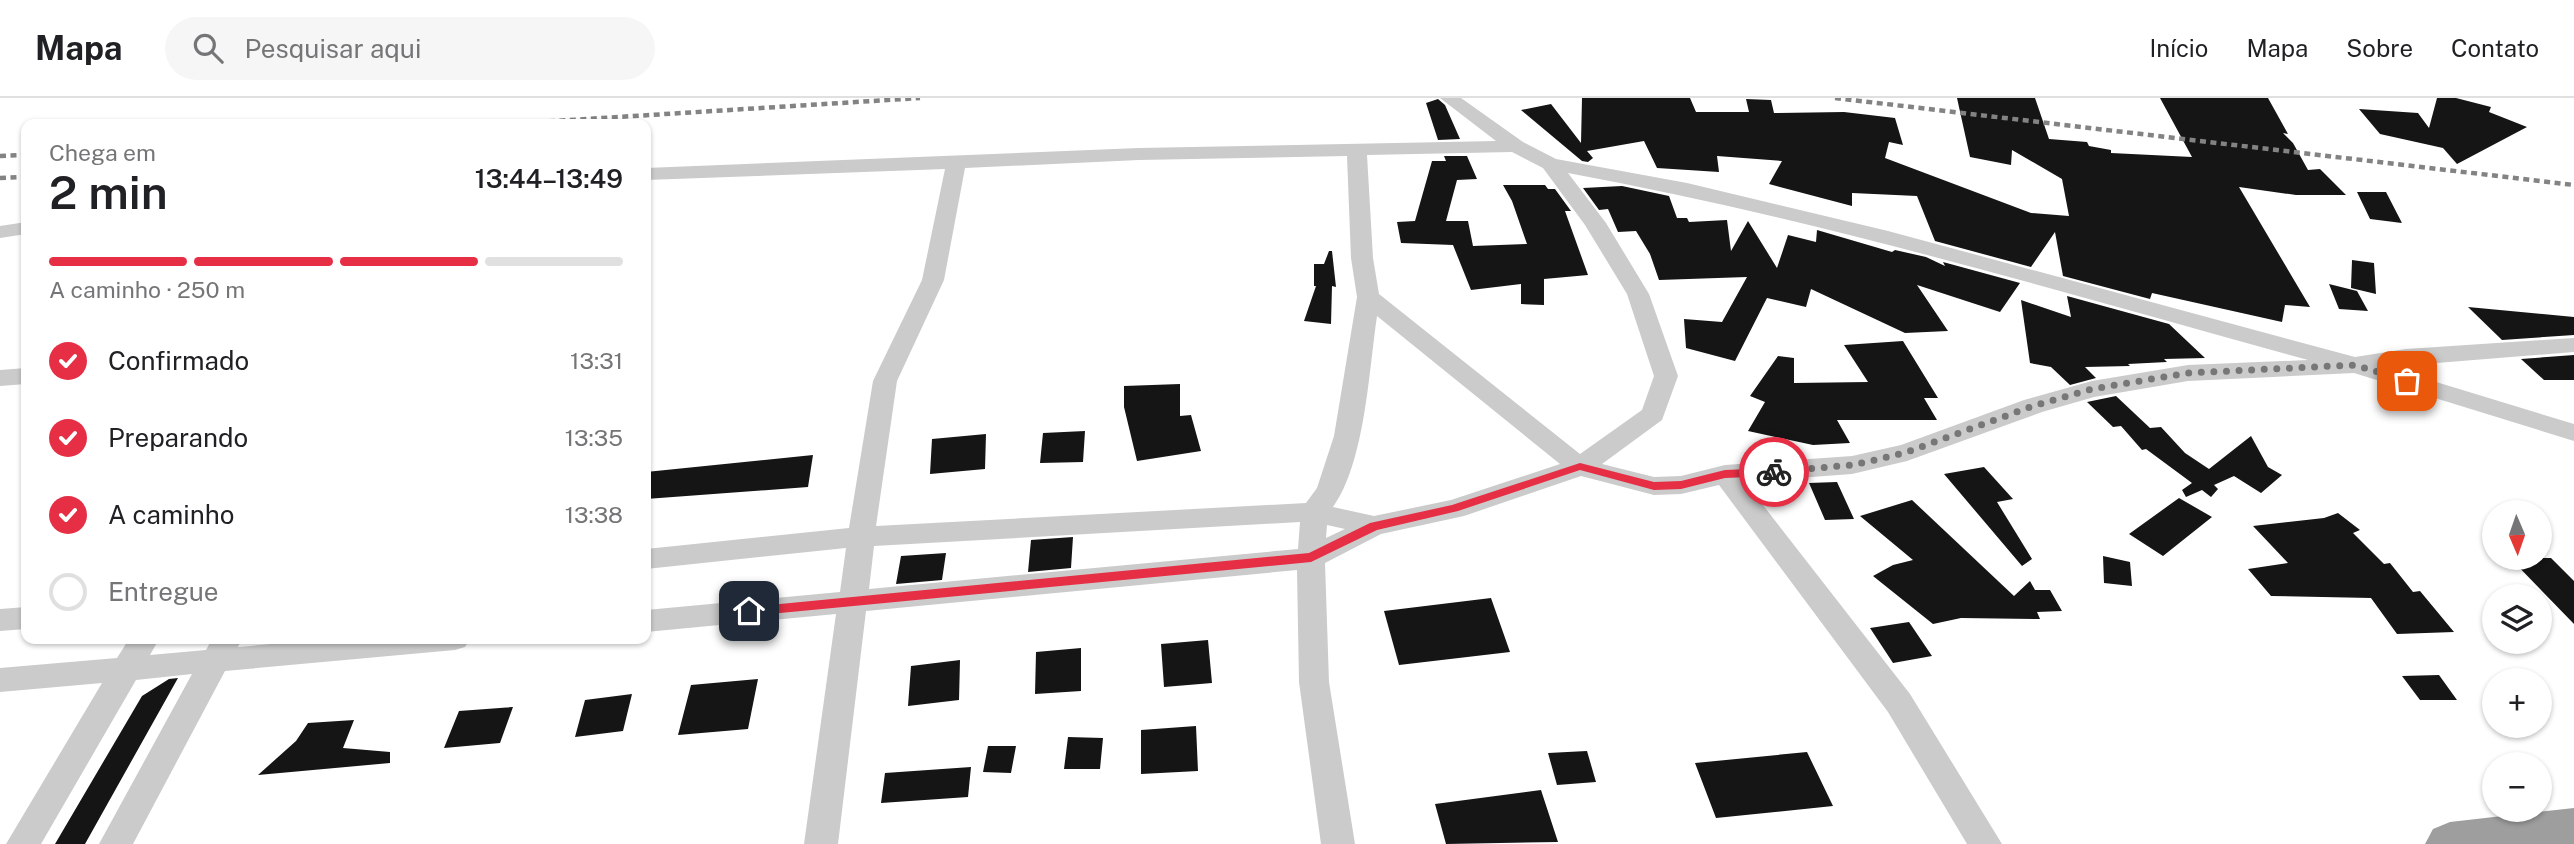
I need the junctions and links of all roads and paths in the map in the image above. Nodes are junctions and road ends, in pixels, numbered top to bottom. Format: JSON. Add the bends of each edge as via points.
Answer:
{"nodes":[{"id":1,"x":1448,"y":98,"type":"edge"},
{"id":2,"x":1516,"y":146,"type":"junction"},
{"id":3,"x":1357,"y":150,"type":"junction"},
{"id":4,"x":956,"y":163,"type":"junction"},
{"id":5,"x":1550,"y":163,"type":"junction"},
{"id":6,"x":651,"y":174,"type":"edge"},
{"id":7,"x":21,"y":229,"type":"edge"},
{"id":8,"x":0,"y":232,"type":"edge"},
{"id":9,"x":1368,"y":297,"type":"junction"},
{"id":10,"x":2574,"y":345,"type":"edge"},
{"id":11,"x":2355,"y":365,"type":"junction"},
{"id":12,"x":21,"y":376,"type":"edge"},
{"id":13,"x":0,"y":378,"type":"edge"},
{"id":14,"x":2574,"y":433,"type":"edge"},
{"id":15,"x":1580,"y":467,"type":"junction"},
{"id":16,"x":1725,"y":474,"type":"junction"},
{"id":17,"x":1314,"y":512,"type":"junction"},
{"id":18,"x":1374,"y":526,"type":"junction"},
{"id":19,"x":861,"y":537,"type":"junction"},
{"id":20,"x":651,"y":558,"type":"edge"},
{"id":21,"x":1311,"y":558,"type":"junction"},
{"id":22,"x":853,"y":602,"type":"junction"},
{"id":23,"x":21,"y":618,"type":"edge"},
{"id":24,"x":0,"y":620,"type":"edge"},
{"id":25,"x":651,"y":621,"type":"edge"},
{"id":26,"x":141,"y":644,"type":"edge"},
{"id":27,"x":349,"y":644,"type":"edge"},
{"id":28,"x":221,"y":650,"type":"edge"},
{"id":29,"x":127,"y":669,"type":"junction"},
{"id":30,"x":0,"y":680,"type":"edge"},
{"id":31,"x":2574,"y":829,"type":"edge"},
{"id":32,"x":23,"y":844,"type":"edge"},
{"id":33,"x":116,"y":844,"type":"edge"},
{"id":34,"x":821,"y":844,"type":"edge"},
{"id":35,"x":1338,"y":844,"type":"edge"},
{"id":36,"x":1985,"y":844,"type":"edge"},
{"id":37,"x":2450,"y":844,"type":"edge"}],
"edges":[{"from":1,"to":2,"type":"street"},
{"from":2,"to":3,"type":"street"},
{"from":2,"to":5,"type":"street"},
{"from":3,"to":4,"type":"street"},
{"from":3,"to":9,"type":"street"},
{"from":4,"to":6,"type":"street"},
{"from":4,"to":19,"type":"street","via":[[933,280],[885,382]]},
{"from":5,"to":11,"type":"street","via":[[1687,189],[1888,237]]},
{"from":5,"to":15,"type":"street","via":[[1595,223],[1638,295],[1666,376],[1653,414]]},
{"from":7,"to":8,"type":"street"},
{"from":9,"to":15,"type":"street"},
{"from":9,"to":17,"type":"street","via":[[1347,436],[1330,491]]},
{"from":10,"to":11,"type":"street","via":[[2406,356]]},
{"from":11,"to":14,"type":"street"},
{"from":11,"to":16,"type":"street","via":[[2188,373],[2092,389],[1907,452],[1852,465]]},
{"from":12,"to":13,"type":"street"},
{"from":15,"to":16,"type":"street","via":[[1654,486],[1681,485]]},
{"from":15,"to":18,"type":"street","via":[[1454,509]]},
{"from":16,"to":36,"type":"street","via":[[1899,703]]},
{"from":17,"to":18,"type":"street"},
{"from":17,"to":19,"type":"street"},
{"from":17,"to":21,"type":"street"},
{"from":18,"to":21,"type":"street"},
{"from":19,"to":20,"type":"street"},
{"from":19,"to":22,"type":"street"},
{"from":21,"to":22,"type":"street"},
{"from":21,"to":35,"type":"street","via":[[1314,682]]},
{"from":22,"to":25,"type":"street"},
{"from":22,"to":34,"type":"street"},
{"from":23,"to":24,"type":"street"},
{"from":26,"to":29,"type":"street"},
{"from":27,"to":28,"type":"street"},
{"from":28,"to":29,"type":"street"},
{"from":28,"to":33,"type":"street"},
{"from":29,"to":30,"type":"street"},
{"from":29,"to":32,"type":"street"},
{"from":31,"to":37,"type":"highway"}]}
